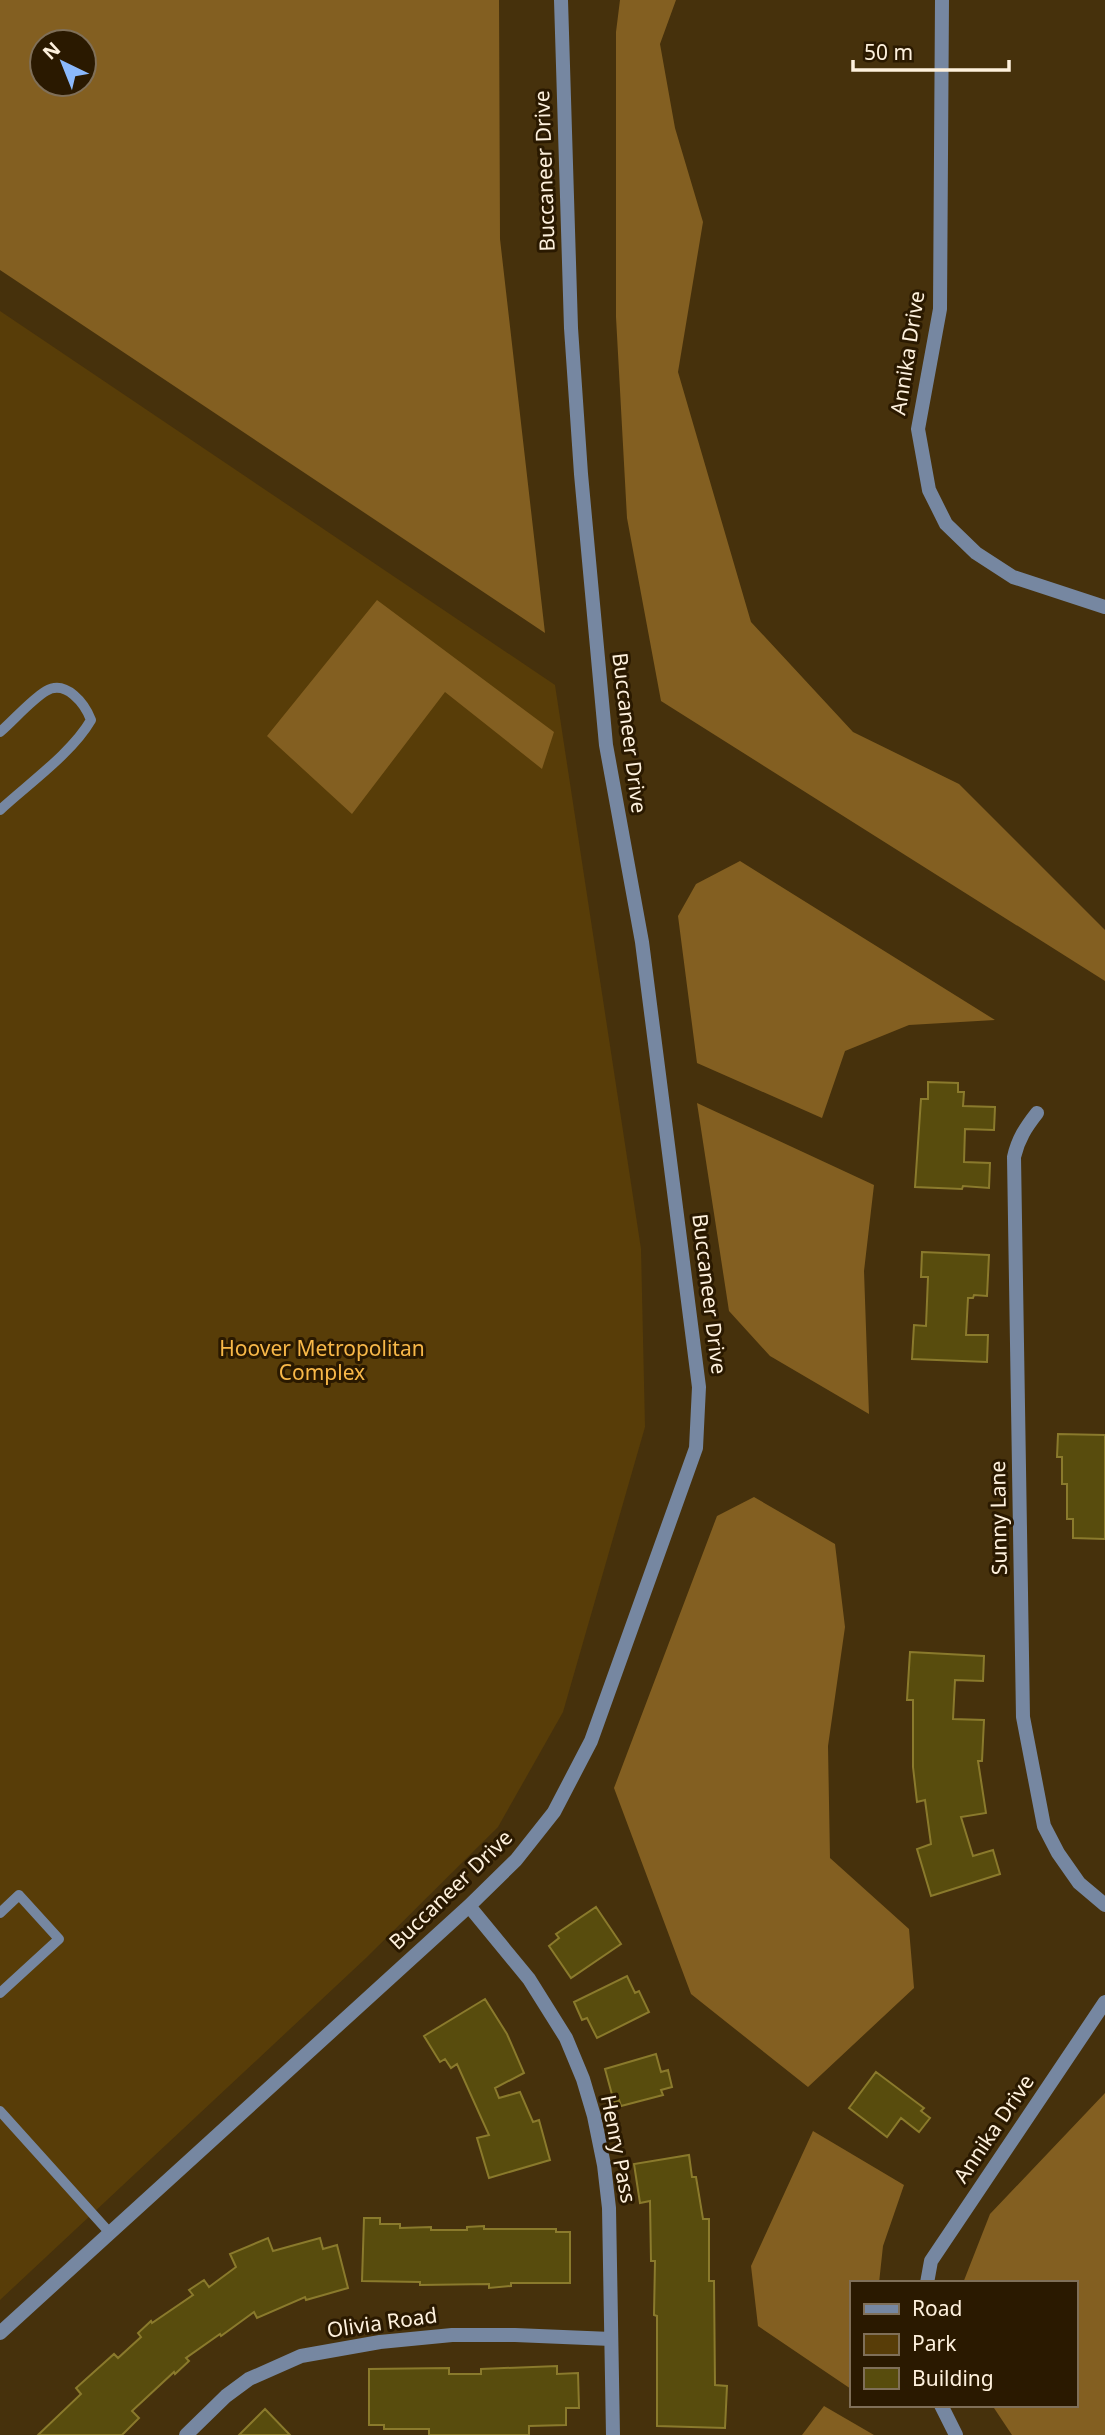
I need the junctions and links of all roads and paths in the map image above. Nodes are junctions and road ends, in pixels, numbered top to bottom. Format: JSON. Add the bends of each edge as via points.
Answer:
{"nodes":[{"id":1,"x":561,"y":0,"type":"edge"},
{"id":2,"x":942,"y":0,"type":"edge"},
{"id":3,"x":1105,"y":607,"type":"edge"},
{"id":4,"x":0,"y":732,"type":"edge"},
{"id":5,"x":0,"y":810,"type":"edge"},
{"id":6,"x":1037,"y":1113,"type":"dead end"},
{"id":7,"x":1105,"y":1905,"type":"edge"},
{"id":8,"x":469,"y":1906,"type":"junction"},
{"id":9,"x":0,"y":1913,"type":"edge"},
{"id":10,"x":0,"y":1993,"type":"edge"},
{"id":11,"x":1105,"y":2002,"type":"edge"},
{"id":12,"x":0,"y":2111,"type":"edge"},
{"id":13,"x":109,"y":2232,"type":"junction"},
{"id":14,"x":927,"y":2281,"type":"edge"},
{"id":15,"x":0,"y":2333,"type":"edge"},
{"id":16,"x":611,"y":2339,"type":"junction"},
{"id":17,"x":942,"y":2407,"type":"edge"},
{"id":18,"x":186,"y":2435,"type":"edge"},
{"id":19,"x":613,"y":2435,"type":"edge"},
{"id":20,"x":956,"y":2435,"type":"edge"}],
"edges":[{"from":1,"to":8,"type":"street","name":"Buccaneer Drive","via":[[571,328],[606,745],[642,942],[699,1387],[696,1448],[591,1741],[554,1812],[516,1860]]},
{"from":2,"to":3,"type":"street","name":"Annika Drive","via":[[940,309],[918,429],[929,490],[946,524],[976,553],[1013,577]]},
{"from":4,"to":5,"type":"lane","via":[[47,690],[58,688],[74,695],[91,720],[72,746]]},
{"from":6,"to":7,"type":"street","name":"Sunny Lane","via":[[1024,1130],[1014,1157],[1023,1717],[1044,1826],[1079,1883]]},
{"from":8,"to":13,"type":"street","name":"Buccaneer Drive"},
{"from":8,"to":16,"type":"street","name":"Henry Pass","via":[[529,1979],[566,2038],[583,2079],[604,2165],[609,2208]]},
{"from":9,"to":10,"type":"lane","via":[[19,1895],[59,1938]]},
{"from":11,"to":14,"type":"street","name":"Annika Drive","via":[[930,2261]]},
{"from":12,"to":13,"type":"lane"},
{"from":13,"to":15,"type":"street","name":"Buccaneer Drive"},
{"from":16,"to":18,"type":"street","name":"Olivia Road","via":[[452,2335],[302,2356],[249,2379]]},
{"from":16,"to":19,"type":"street","name":"Henry Pass"},
{"from":17,"to":20,"type":"street"}]}
